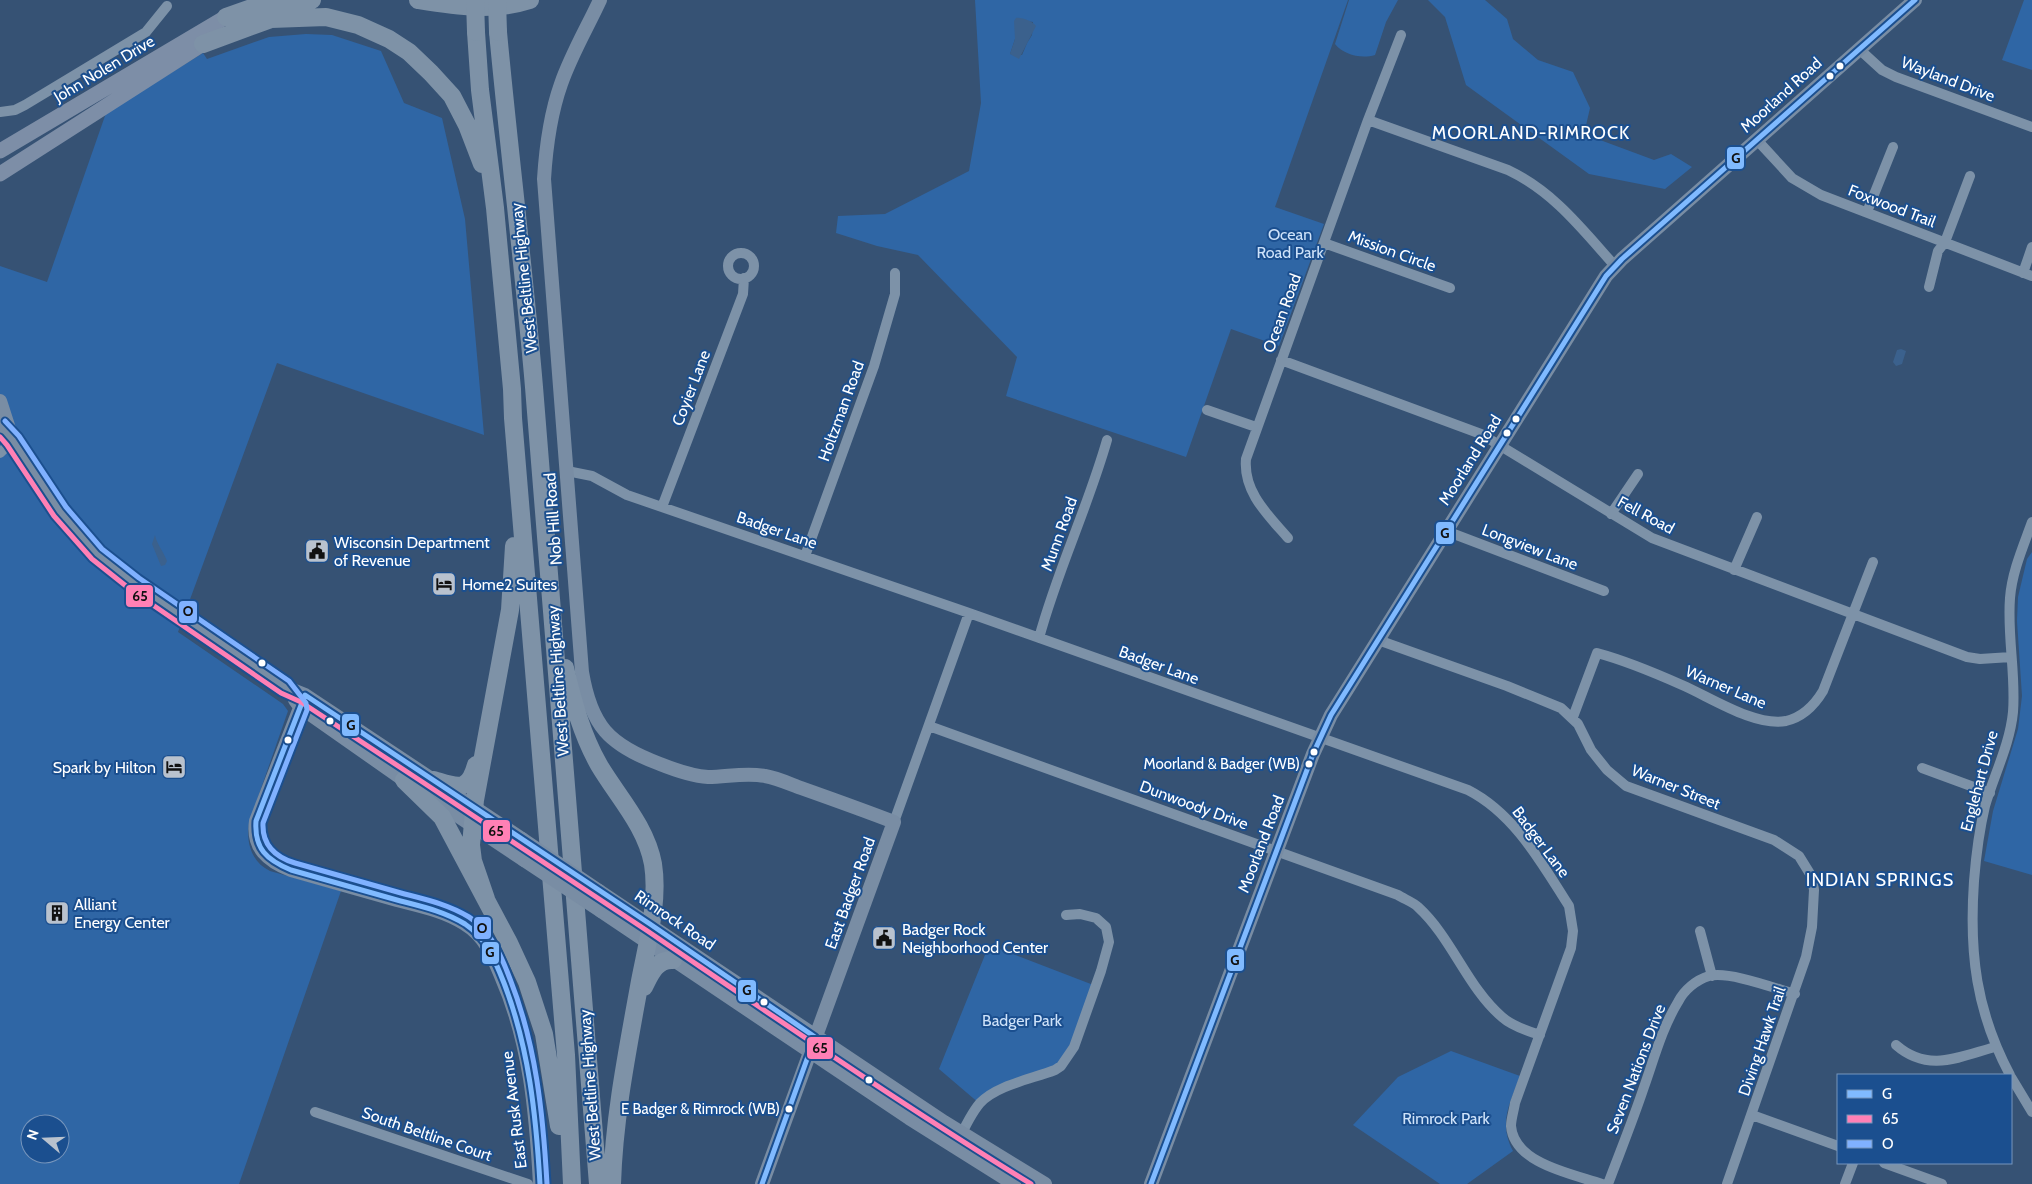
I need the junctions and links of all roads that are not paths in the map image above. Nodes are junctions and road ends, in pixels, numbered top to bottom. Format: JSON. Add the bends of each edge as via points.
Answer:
{"nodes":[{"id":1,"x":254,"y":0,"type":"edge"},
{"id":2,"x":274,"y":0,"type":"edge"},
{"id":3,"x":312,"y":0,"type":"edge"},
{"id":4,"x":418,"y":0,"type":"edge"},
{"id":5,"x":475,"y":0,"type":"edge"},
{"id":6,"x":497,"y":0,"type":"edge"},
{"id":7,"x":530,"y":0,"type":"edge"},
{"id":8,"x":600,"y":0,"type":"edge"},
{"id":9,"x":1915,"y":0,"type":"edge"},
{"id":10,"x":168,"y":6,"type":"dead end"},
{"id":11,"x":226,"y":17,"type":"junction"},
{"id":12,"x":1401,"y":36,"type":"dead end"},
{"id":13,"x":203,"y":44,"type":"junction"},
{"id":14,"x":1859,"y":50,"type":"junction"},
{"id":15,"x":0,"y":112,"type":"edge"},
{"id":16,"x":1368,"y":120,"type":"junction"},
{"id":17,"x":2032,"y":127,"type":"edge"},
{"id":18,"x":1757,"y":140,"type":"junction"},
{"id":19,"x":1893,"y":147,"type":"dead end"},
{"id":20,"x":0,"y":151,"type":"edge"},
{"id":21,"x":0,"y":174,"type":"edge"},
{"id":22,"x":1970,"y":176,"type":"dead end"},
{"id":23,"x":493,"y":192,"type":"junction"},
{"id":24,"x":1867,"y":212,"type":"junction"},
{"id":25,"x":1945,"y":242,"type":"junction"},
{"id":26,"x":1324,"y":243,"type":"junction"},
{"id":27,"x":2032,"y":248,"type":"edge"},
{"id":28,"x":1615,"y":266,"type":"junction"},
{"id":29,"x":895,"y":274,"type":"dead end"},
{"id":30,"x":2028,"y":274,"type":"edge"},
{"id":31,"x":744,"y":278,"type":"dead end"},
{"id":32,"x":1929,"y":287,"type":"dead end"},
{"id":33,"x":1450,"y":288,"type":"dead end"},
{"id":34,"x":1281,"y":360,"type":"junction"},
{"id":35,"x":0,"y":401,"type":"edge"},
{"id":36,"x":1207,"y":410,"type":"dead end"},
{"id":37,"x":512,"y":418,"type":"junction"},
{"id":38,"x":0,"y":426,"type":"edge"},
{"id":39,"x":1256,"y":427,"type":"junction"},
{"id":40,"x":13,"y":440,"type":"junction"},
{"id":41,"x":1107,"y":440,"type":"dead end"},
{"id":42,"x":1500,"y":445,"type":"junction"},
{"id":43,"x":0,"y":446,"type":"edge"},
{"id":44,"x":0,"y":453,"type":"edge"},
{"id":45,"x":567,"y":471,"type":"junction"},
{"id":46,"x":1638,"y":474,"type":"dead end"},
{"id":47,"x":662,"y":507,"type":"junction"},
{"id":48,"x":1611,"y":514,"type":"junction"},
{"id":49,"x":1757,"y":517,"type":"dead end"},
{"id":50,"x":2032,"y":522,"type":"edge"},
{"id":51,"x":1446,"y":531,"type":"junction"},
{"id":52,"x":1288,"y":538,"type":"dead end"},
{"id":53,"x":2029,"y":538,"type":"edge"},
{"id":54,"x":805,"y":556,"type":"junction"},
{"id":55,"x":1873,"y":562,"type":"dead end"},
{"id":56,"x":1734,"y":570,"type":"junction"},
{"id":57,"x":1604,"y":590,"type":"dead end"},
{"id":58,"x":969,"y":613,"type":"junction"},
{"id":59,"x":1854,"y":615,"type":"junction"},
{"id":60,"x":553,"y":616,"type":"junction"},
{"id":61,"x":1039,"y":638,"type":"junction"},
{"id":62,"x":1378,"y":640,"type":"junction"},
{"id":63,"x":2011,"y":657,"type":"junction"},
{"id":64,"x":303,"y":701,"type":"junction"},
{"id":65,"x":1572,"y":717,"type":"junction"},
{"id":66,"x":929,"y":726,"type":"junction"},
{"id":67,"x":488,"y":727,"type":"junction"},
{"id":68,"x":1320,"y":737,"type":"junction"},
{"id":69,"x":1922,"y":768,"type":"dead end"},
{"id":70,"x":404,"y":780,"type":"junction"},
{"id":71,"x":434,"y":780,"type":"junction"},
{"id":72,"x":1990,"y":793,"type":"junction"},
{"id":73,"x":474,"y":808,"type":"junction"},
{"id":74,"x":894,"y":822,"type":"junction"},
{"id":75,"x":473,"y":826,"type":"junction"},
{"id":76,"x":1277,"y":850,"type":"junction"},
{"id":77,"x":486,"y":899,"type":"junction"},
{"id":78,"x":1813,"y":906,"type":"joint"},
{"id":79,"x":1066,"y":915,"type":"dead end"},
{"id":80,"x":650,"y":924,"type":"junction"},
{"id":81,"x":1700,"y":930,"type":"dead end"},
{"id":82,"x":646,"y":943,"type":"junction"},
{"id":83,"x":673,"y":960,"type":"junction"},
{"id":84,"x":1712,"y":976,"type":"junction"},
{"id":85,"x":1795,"y":994,"type":"junction"},
{"id":86,"x":636,"y":1001,"type":"junction"},
{"id":87,"x":1540,"y":1035,"type":"junction"},
{"id":88,"x":815,"y":1037,"type":"junction"},
{"id":89,"x":1896,"y":1044,"type":"dead end"},
{"id":90,"x":1995,"y":1047,"type":"junction"},
{"id":91,"x":810,"y":1051,"type":"junction"},
{"id":92,"x":2009,"y":1074,"type":"edge"},
{"id":93,"x":2012,"y":1079,"type":"edge"},
{"id":94,"x":316,"y":1112,"type":"dead end"},
{"id":95,"x":2032,"y":1112,"type":"edge"},
{"id":96,"x":1752,"y":1114,"type":"junction"},
{"id":97,"x":962,"y":1133,"type":"junction"},
{"id":98,"x":1837,"y":1146,"type":"edge"},
{"id":99,"x":955,"y":1148,"type":"junction"},
{"id":100,"x":1853,"y":1164,"type":"edge"},
{"id":101,"x":1887,"y":1164,"type":"edge"},
{"id":102,"x":528,"y":1184,"type":"edge"},
{"id":103,"x":540,"y":1184,"type":"edge"},
{"id":104,"x":566,"y":1184,"type":"edge"},
{"id":105,"x":572,"y":1184,"type":"edge"},
{"id":106,"x":598,"y":1184,"type":"edge"},
{"id":107,"x":612,"y":1184,"type":"edge"},
{"id":108,"x":762,"y":1184,"type":"edge"},
{"id":109,"x":1014,"y":1184,"type":"edge"},
{"id":110,"x":1046,"y":1184,"type":"edge"},
{"id":111,"x":1150,"y":1184,"type":"edge"},
{"id":112,"x":1602,"y":1184,"type":"edge"},
{"id":113,"x":1608,"y":1184,"type":"edge"},
{"id":114,"x":1727,"y":1184,"type":"edge"},
{"id":115,"x":1845,"y":1184,"type":"edge"},
{"id":116,"x":1942,"y":1184,"type":"edge"}],
"edges":[{"from":1,"to":11,"type":"highway"},
{"from":2,"to":11,"type":"highway"},
{"from":3,"to":13,"type":"highway","via":[[250,17]]},
{"from":4,"to":7,"type":"highway","via":[[488,8],[512,6]]},
{"from":5,"to":23,"type":"highway","name":"West Beltline Highway","bridge":true,"via":[[480,90]]},
{"from":6,"to":60,"type":"highway","name":"West Beltline Highway","bridge":true,"via":[[502,87],[526,294]]},
{"from":8,"to":45,"type":"street","name":"Nob Hill Road","via":[[561,83],[553,109],[544,179]]},
{"from":9,"to":14,"type":"street","name":"Moorland Road"},
{"from":10,"to":15,"type":"street","via":[[146,32],[25,105]]},
{"from":11,"to":20,"type":"main road","name":"John Nolen Drive"},
{"from":12,"to":16,"type":"street","name":"Ocean Road"},
{"from":13,"to":21,"type":"main road","name":"John Nolen Drive"},
{"from":13,"to":23,"type":"highway","via":[[271,19],[326,17],[358,25],[389,39],[417,59],[452,96]]},
{"from":14,"to":17,"type":"street","name":"Wayland Drive","via":[[1882,70],[1896,77]]},
{"from":14,"to":18,"type":"street","name":"Moorland Road"},
{"from":16,"to":26,"type":"street","name":"Ocean Road"},
{"from":16,"to":28,"type":"street","via":[[1508,170],[1530,181],[1561,206]]},
{"from":18,"to":24,"type":"street","name":"Foxwood Trail","via":[[1799,183]]},
{"from":18,"to":28,"type":"street","name":"Moorland Road"},
{"from":19,"to":24,"type":"street"},
{"from":22,"to":25,"type":"street"},
{"from":23,"to":37,"type":"highway","name":"West Beltline Highway"},
{"from":24,"to":25,"type":"street","name":"Foxwood Trail"},
{"from":25,"to":30,"type":"street","name":"Foxwood Trail"},
{"from":25,"to":32,"type":"street","via":[[1938,252]]},
{"from":26,"to":33,"type":"street","name":"Mission Circle"},
{"from":26,"to":34,"type":"street","name":"Ocean Road"},
{"from":27,"to":30,"type":"street"},
{"from":28,"to":42,"type":"street","name":"Moorland Road"},
{"from":29,"to":54,"type":"street","name":"Holtzman Road","via":[[896,294],[876,357]]},
{"from":31,"to":47,"type":"street","name":"Coyier Lane","via":[[743,294]]},
{"from":34,"to":39,"type":"street","name":"Ocean Road"},
{"from":34,"to":42,"type":"street","name":"Fell Road","via":[[1481,434]]},
{"from":35,"to":40,"type":"street","name":"Rimrock Road"},
{"from":36,"to":39,"type":"street"},
{"from":37,"to":67,"type":"highway","via":[[514,558],[510,610]]},
{"from":37,"to":105,"type":"highway","name":"West Beltline Highway","via":[[566,1055]]},
{"from":38,"to":40,"type":"street","name":"Rimrock Road"},
{"from":39,"to":52,"type":"street","name":"Ocean Road","via":[[1246,459],[1248,478],[1253,495]]},
{"from":40,"to":43,"type":"street"},
{"from":40,"to":44,"type":"street"},
{"from":40,"to":64,"type":"street","name":"Rimrock Road","via":[[60,512],[97,554]]},
{"from":41,"to":61,"type":"street","name":"Munn Road"},
{"from":42,"to":48,"type":"street","name":"Fell Road"},
{"from":42,"to":51,"type":"street","name":"Moorland Road"},
{"from":45,"to":47,"type":"street","name":"Badger Lane","via":[[592,476],[627,495]]},
{"from":45,"to":74,"type":"street","name":"Nob Hill Road","via":[[584,681],[596,720],[610,736],[625,749],[683,772],[707,777],[766,776]]},
{"from":46,"to":48,"type":"street"},
{"from":47,"to":54,"type":"street","name":"Badger Lane"},
{"from":48,"to":56,"type":"street","name":"Fell Road","via":[[1652,538]]},
{"from":49,"to":56,"type":"street"},
{"from":50,"to":53,"type":"street","name":"Englehart Drive"},
{"from":51,"to":57,"type":"street","name":"Longview Lane"},
{"from":51,"to":62,"type":"street","name":"Moorland Road"},
{"from":53,"to":63,"type":"street","name":"Englehart Drive","via":[[2014,574],[2010,598]]},
{"from":54,"to":58,"type":"street","name":"Badger Lane"},
{"from":55,"to":59,"type":"street"},
{"from":56,"to":59,"type":"street","name":"Fell Road"},
{"from":58,"to":61,"type":"street","name":"Badger Lane"},
{"from":58,"to":66,"type":"street","name":"East Badger Road"},
{"from":59,"to":63,"type":"street","name":"Fell Road","via":[[1967,657]]},
{"from":59,"to":65,"type":"street","name":"Warner Lane","via":[[1823,692],[1800,716],[1779,721],[1758,719],[1656,674],[1597,653]]},
{"from":60,"to":80,"type":"highway","via":[[586,740],[599,766],[642,830],[648,846],[653,877]]},
{"from":60,"to":106,"type":"highway","name":"West Beltline Highway"},
{"from":61,"to":68,"type":"street","name":"Badger Lane"},
{"from":62,"to":65,"type":"street","name":"Warner Street","via":[[1542,699]]},
{"from":62,"to":68,"type":"street","name":"Moorland Road"},
{"from":63,"to":72,"type":"street","name":"Englehart Drive","via":[[2014,684],[2012,713],[2007,741]]},
{"from":64,"to":70,"type":"street","name":"Rimrock Road"},
{"from":64,"to":71,"type":"street","name":"Rimrock Road"},
{"from":64,"to":103,"type":"street","name":"East Rusk Avenue","via":[[256,821],[256,834],[262,851],[272,862],[291,870],[456,918],[482,939],[516,1011],[526,1049],[538,1140]]},
{"from":65,"to":78,"type":"street","name":"Warner Street","via":[[1591,750],[1626,786],[1774,840],[1799,856],[1812,877]]},
{"from":66,"to":74,"type":"street","name":"East Badger Road"},
{"from":66,"to":76,"type":"street","name":"Dunwoody Drive"},
{"from":67,"to":71,"type":"highway","via":[[468,783],[456,786]]},
{"from":67,"to":73,"type":"highway"},
{"from":68,"to":76,"type":"street","name":"Moorland Road"},
{"from":68,"to":87,"type":"street","name":"Badger Lane","via":[[1468,790],[1493,806],[1518,831],[1569,906],[1572,920],[1571,948]]},
{"from":69,"to":72,"type":"street"},
{"from":70,"to":75,"type":"street","name":"Rimrock Road"},
{"from":70,"to":77,"type":"highway","via":[[442,817]]},
{"from":71,"to":73,"type":"street","name":"Rimrock Road"},
{"from":72,"to":90,"type":"street","name":"Englehart Drive","via":[[1977,846],[1972,926],[1978,989]]},
{"from":73,"to":75,"type":"highway"},
{"from":73,"to":80,"type":"street","name":"Rimrock Road","bridge":true},
{"from":74,"to":88,"type":"street","name":"East Badger Road"},
{"from":75,"to":77,"type":"highway","via":[[473,861]]},
{"from":75,"to":82,"type":"street","name":"Rimrock Road","bridge":true},
{"from":76,"to":87,"type":"street","name":"Dunwoody Drive","via":[[1417,905],[1485,1000],[1503,1019]]},
{"from":76,"to":111,"type":"street","name":"Moorland Road"},
{"from":77,"to":104,"type":"highway","via":[[528,982],[544,1034]]},
{"from":78,"to":85,"type":"street","name":"Diving Hawk Trail","via":[[1806,957]]},
{"from":79,"to":97,"type":"street","via":[[1096,918],[1106,927],[1110,942],[1074,1047],[1055,1070],[991,1094],[980,1104]]},
{"from":80,"to":82,"type":"highway"},
{"from":80,"to":88,"type":"street","name":"Rimrock Road"},
{"from":81,"to":84,"type":"street"},
{"from":82,"to":83,"type":"street","name":"Rimrock Road"},
{"from":82,"to":86,"type":"highway"},
{"from":83,"to":86,"type":"highway","via":[[661,962],[652,971]]},
{"from":83,"to":91,"type":"street","name":"Rimrock Road"},
{"from":84,"to":85,"type":"street","via":[[1750,980]]},
{"from":84,"to":113,"type":"street","name":"Seven Nations Drive","via":[[1699,980],[1678,1001]]},
{"from":85,"to":96,"type":"street","name":"Diving Hawk Trail"},
{"from":86,"to":107,"type":"highway"},
{"from":87,"to":112,"type":"street","name":"Badger Lane","via":[[1515,1103],[1511,1126],[1515,1142],[1521,1151],[1536,1160]]},
{"from":88,"to":91,"type":"street","name":"East Badger Road"},
{"from":88,"to":97,"type":"street","name":"Rimrock Road"},
{"from":89,"to":90,"type":"street","via":[[1920,1059],[1934,1062],[1953,1060]]},
{"from":90,"to":92,"type":"street","name":"Englehart Drive"},
{"from":91,"to":99,"type":"street","name":"Rimrock Road"},
{"from":91,"to":108,"type":"street","name":"East Badger Road"},
{"from":93,"to":95,"type":"street","name":"Englehart Drive"},
{"from":94,"to":102,"type":"street","name":"South Beltline Court"},
{"from":96,"to":98,"type":"street"},
{"from":96,"to":114,"type":"street","name":"Diving Hawk Trail"},
{"from":97,"to":99,"type":"street"},
{"from":97,"to":110,"type":"street","name":"Rimrock Road"},
{"from":99,"to":109,"type":"street","name":"Rimrock Road"},
{"from":100,"to":115,"type":"street"},
{"from":101,"to":116,"type":"street"}]}
